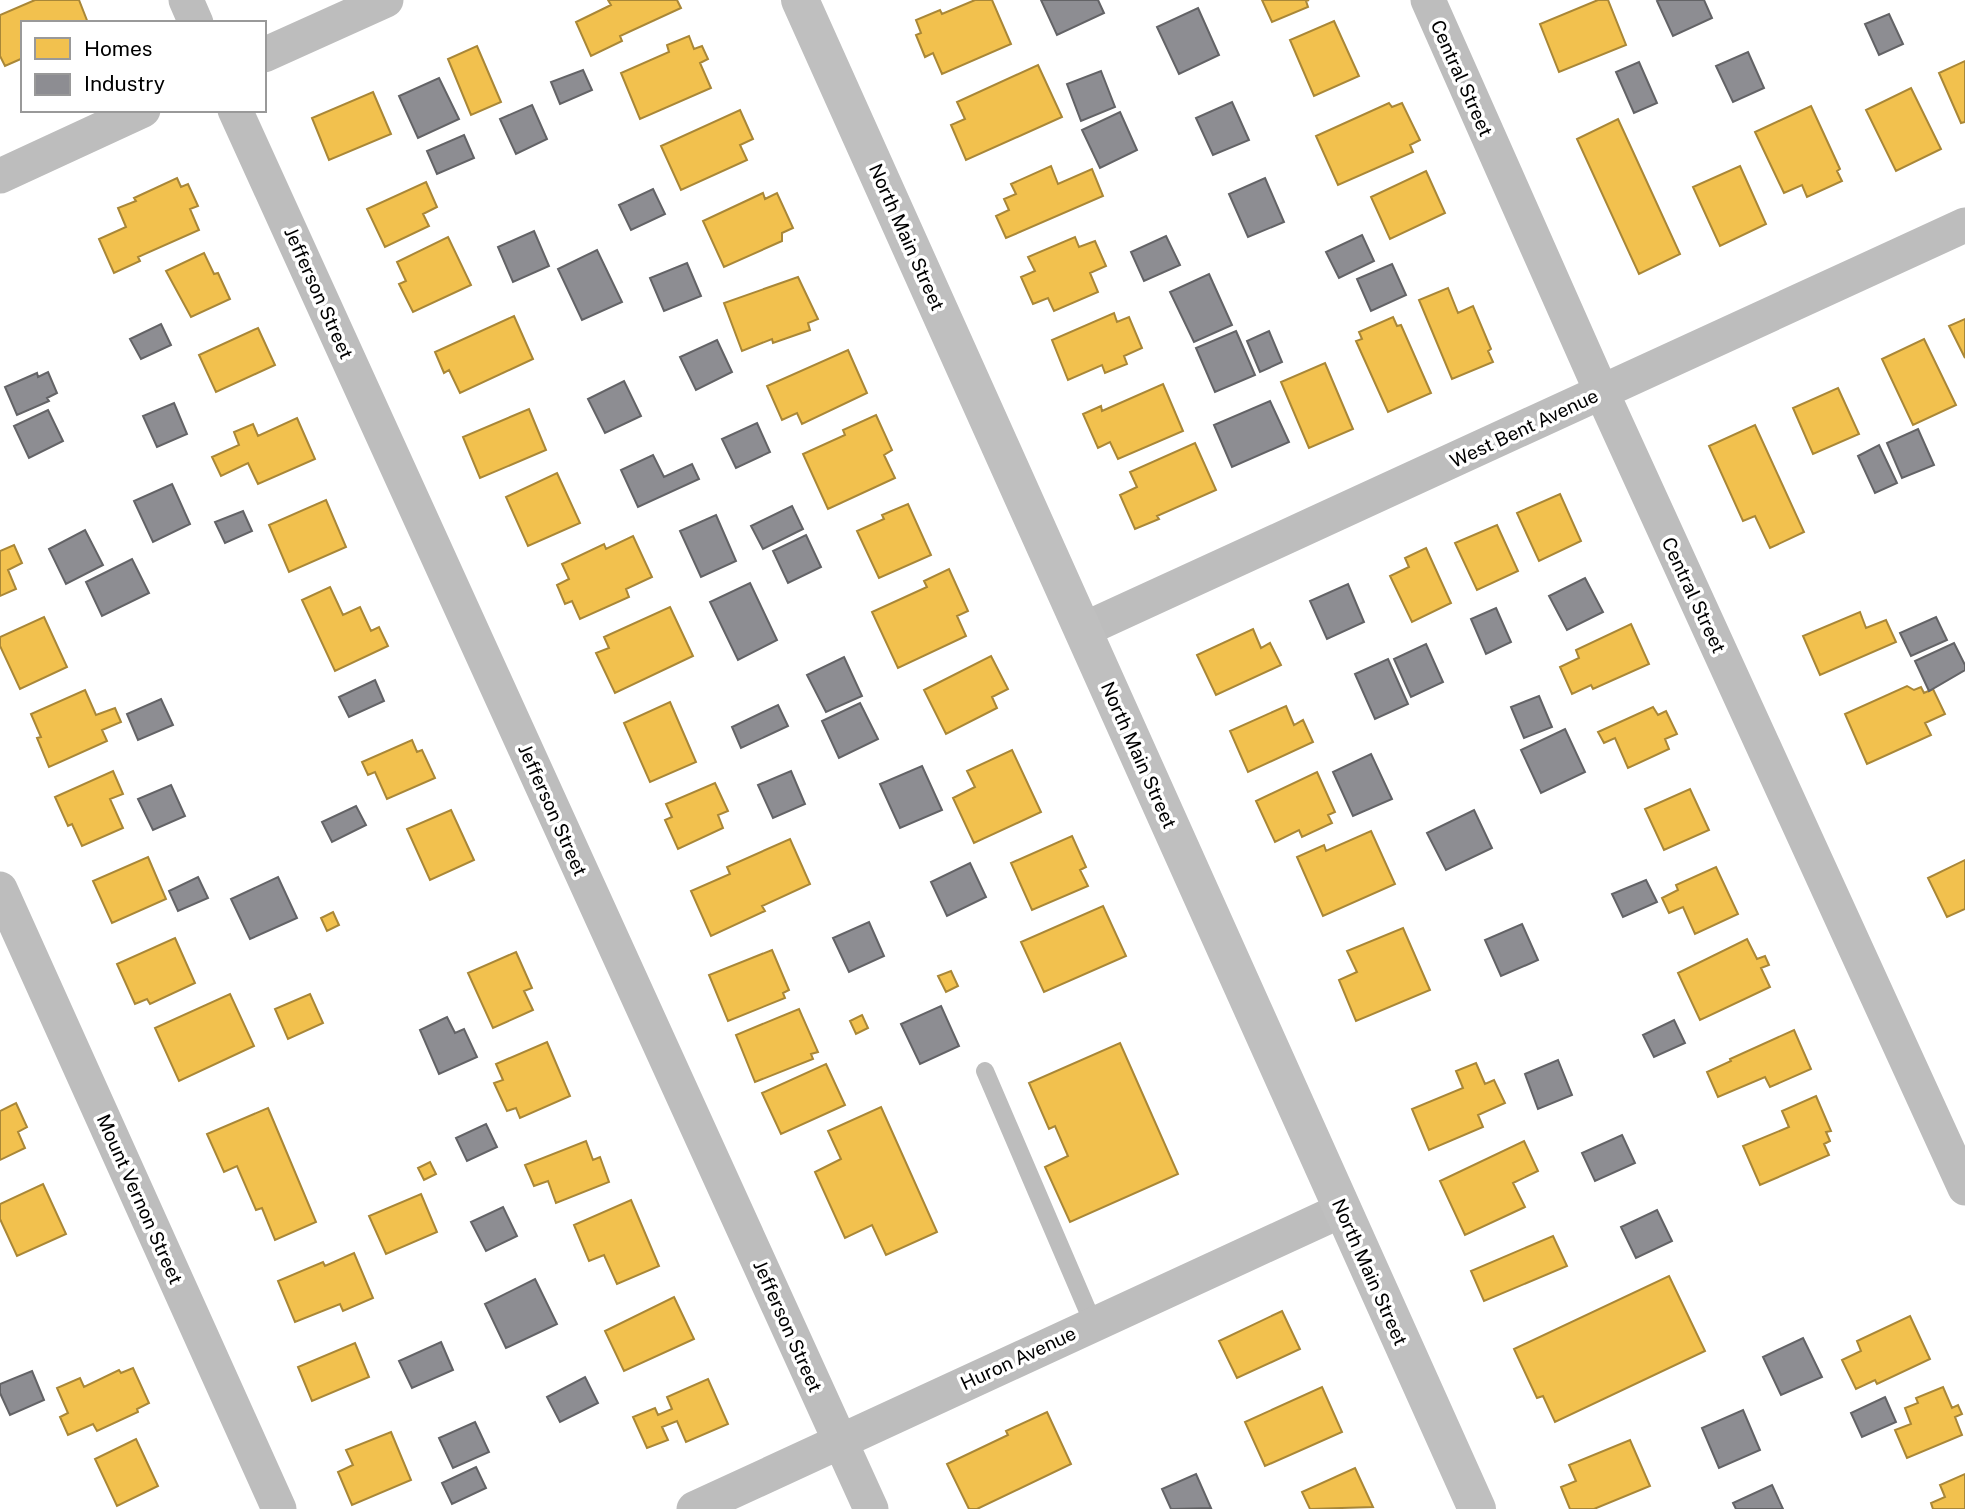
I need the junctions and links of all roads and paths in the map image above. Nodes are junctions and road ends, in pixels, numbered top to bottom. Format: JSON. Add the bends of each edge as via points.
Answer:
{"nodes":[{"id":1,"x":186,"y":0,"type":"edge"},
{"id":2,"x":386,"y":0,"type":"edge"},
{"id":3,"x":800,"y":0,"type":"edge"},
{"id":4,"x":1428,"y":0,"type":"edge"},
{"id":5,"x":195,"y":21,"type":"edge"},
{"id":6,"x":266,"y":54,"type":"edge"},
{"id":7,"x":139,"y":112,"type":"edge"},
{"id":8,"x":236,"y":112,"type":"edge"},
{"id":9,"x":0,"y":176,"type":"edge"},
{"id":10,"x":1965,"y":225,"type":"edge"},
{"id":11,"x":1602,"y":393,"type":"junction"},
{"id":12,"x":1083,"y":630,"type":"junction"},
{"id":13,"x":0,"y":889,"type":"edge"},
{"id":14,"x":985,"y":1071,"type":"dead end"},
{"id":15,"x":1965,"y":1188,"type":"edge"},
{"id":16,"x":1342,"y":1210,"type":"junction"},
{"id":17,"x":1093,"y":1323,"type":"junction"},
{"id":18,"x":840,"y":1440,"type":"junction"},
{"id":19,"x":279,"y":1509,"type":"edge"},
{"id":20,"x":694,"y":1509,"type":"edge"},
{"id":21,"x":871,"y":1509,"type":"edge"},
{"id":22,"x":1477,"y":1509,"type":"edge"}],
"edges":[{"from":1,"to":5,"type":"street"},
{"from":2,"to":6,"type":"street"},
{"from":3,"to":12,"type":"main road","name":"North Main Street"},
{"from":4,"to":11,"type":"street","name":"Central Street"},
{"from":7,"to":9,"type":"street"},
{"from":8,"to":18,"type":"street","name":"Jefferson Street"},
{"from":10,"to":11,"type":"street","name":"West Bent Avenue"},
{"from":11,"to":12,"type":"street","name":"West Bent Avenue"},
{"from":11,"to":15,"type":"street","name":"Central Street"},
{"from":12,"to":16,"type":"main road","name":"North Main Street"},
{"from":13,"to":19,"type":"street","name":"Mount Vernon Street"},
{"from":14,"to":17,"type":"lane"},
{"from":16,"to":17,"type":"street","name":"Huron Avenue"},
{"from":16,"to":22,"type":"main road","name":"North Main Street"},
{"from":17,"to":18,"type":"street","name":"Huron Avenue"},
{"from":18,"to":20,"type":"street","name":"Huron Avenue"},
{"from":18,"to":21,"type":"street","name":"Jefferson Street"}]}
